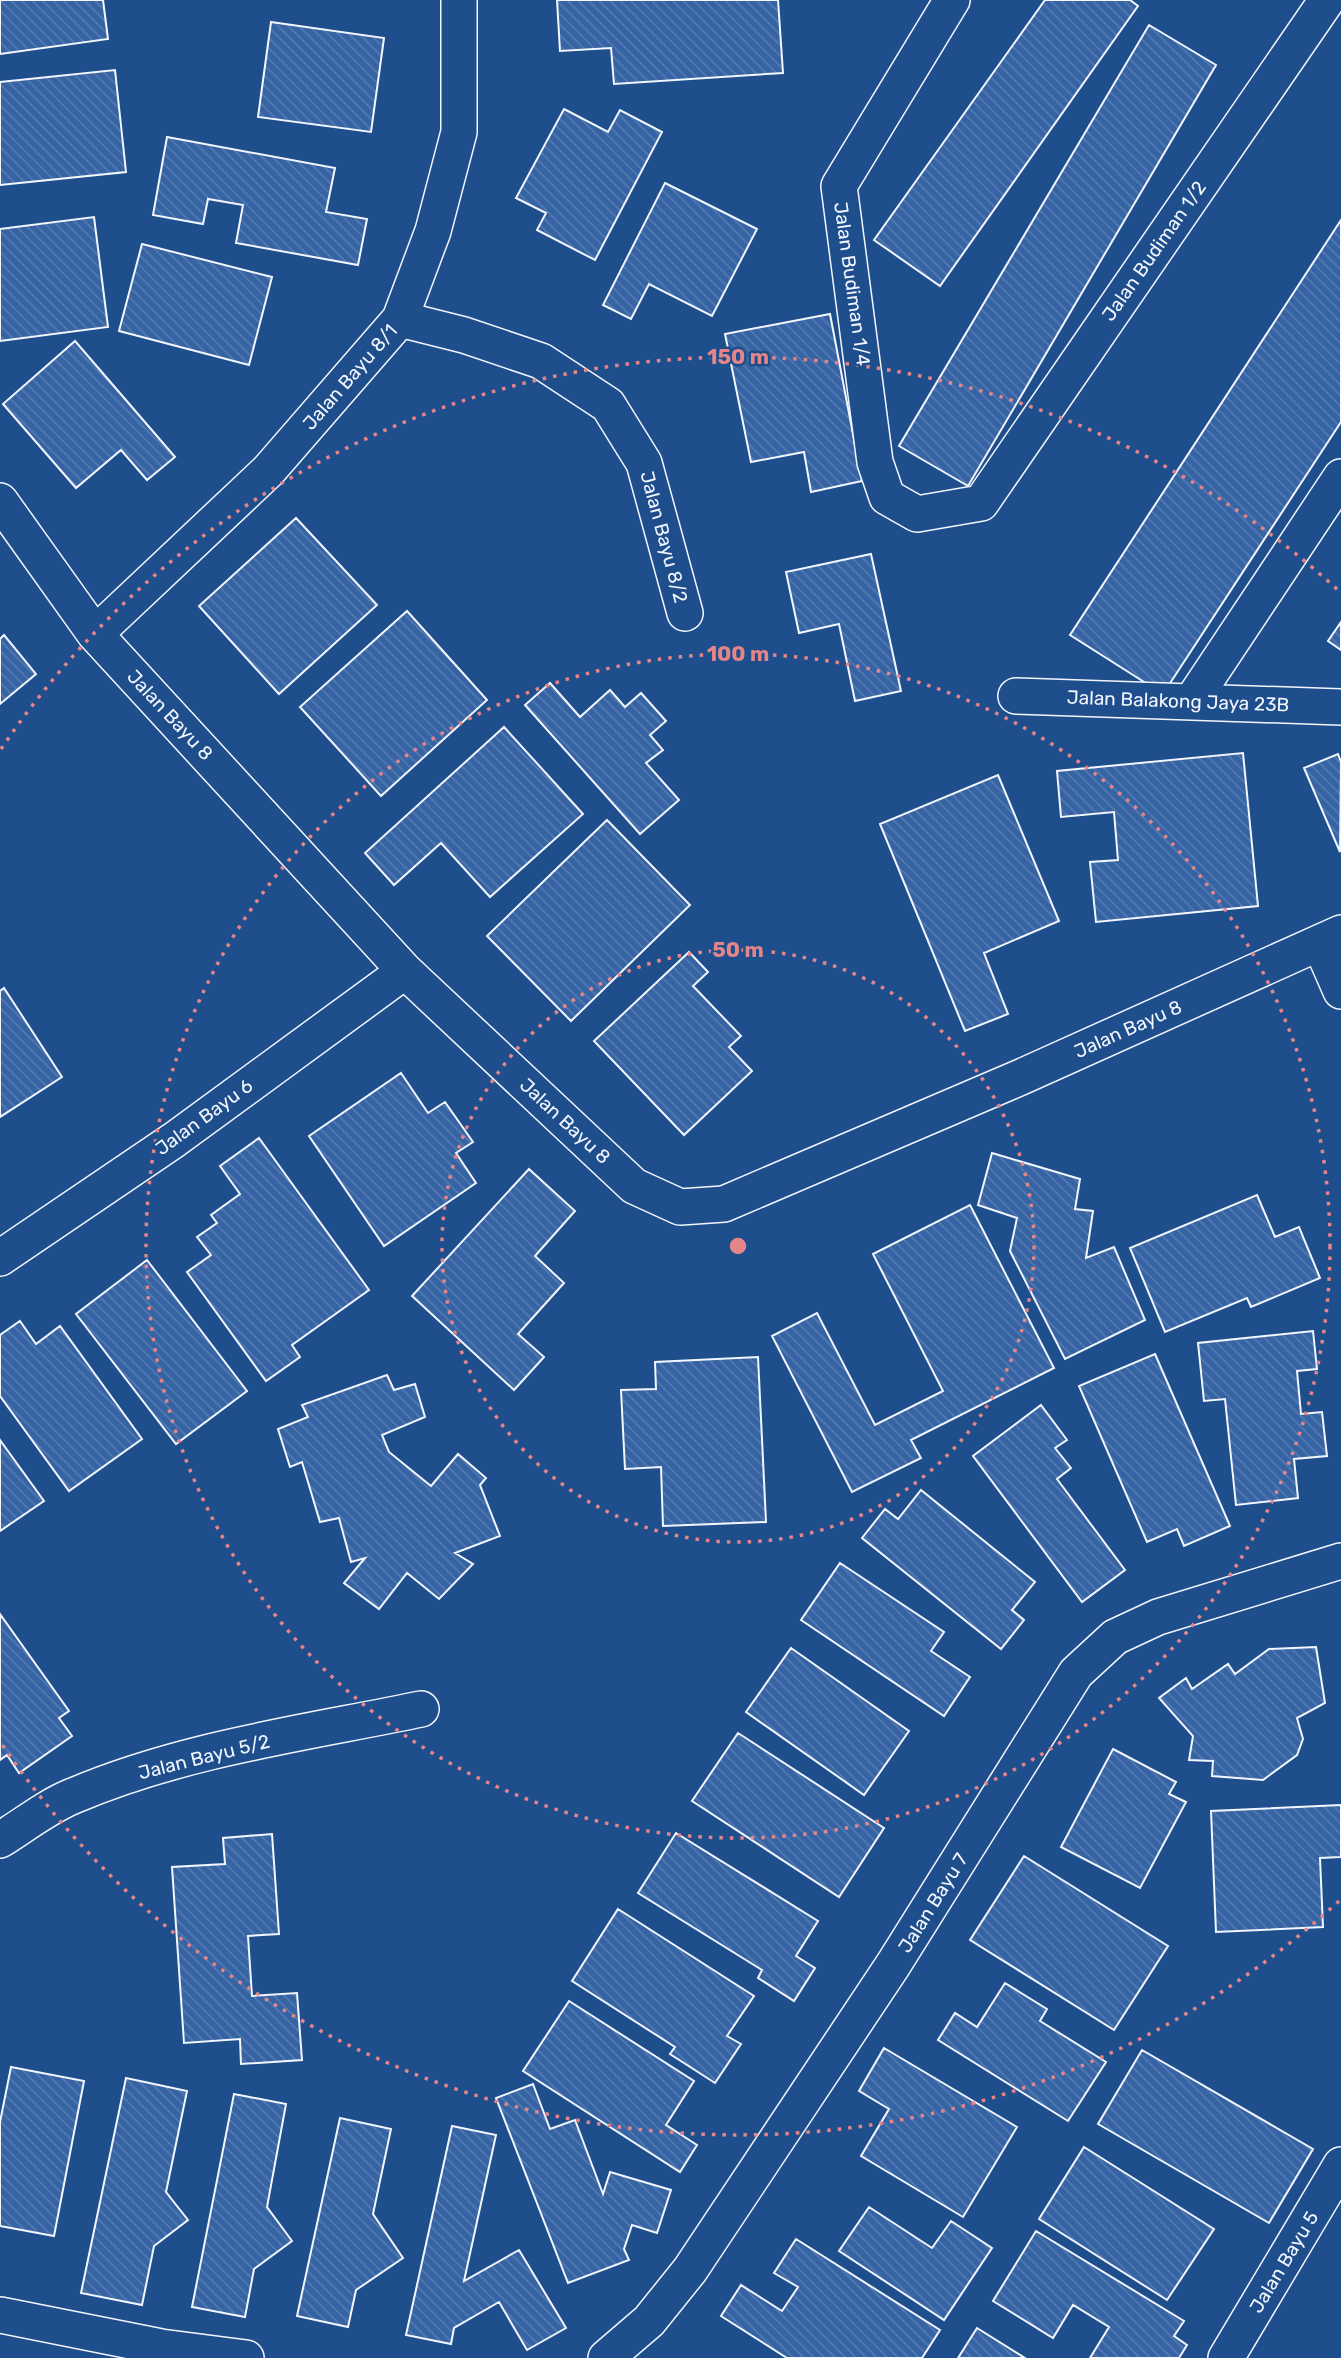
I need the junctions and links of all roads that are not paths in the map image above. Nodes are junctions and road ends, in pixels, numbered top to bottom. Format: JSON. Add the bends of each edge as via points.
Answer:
{"nodes":[{"id":1,"x":459,"y":0,"type":"edge"},
{"id":2,"x":951,"y":0,"type":"edge"},
{"id":3,"x":1327,"y":0,"type":"edge"},
{"id":4,"x":400,"y":319,"type":"junction"},
{"id":5,"x":1341,"y":477,"type":"edge"},
{"id":6,"x":0,"y":501,"type":"edge"},
{"id":7,"x":981,"y":503,"type":"joint"},
{"id":8,"x":685,"y":613,"type":"dead end"},
{"id":9,"x":95,"y":634,"type":"junction"},
{"id":10,"x":1016,"y":696,"type":"dead end"},
{"id":11,"x":1192,"y":701,"type":"junction"},
{"id":12,"x":1341,"y":707,"type":"edge"},
{"id":13,"x":1330,"y":938,"type":"edge"},
{"id":14,"x":405,"y":971,"type":"junction"},
{"id":15,"x":1341,"y":991,"type":"edge"},
{"id":16,"x":0,"y":1258,"type":"edge"},
{"id":17,"x":1341,"y":1561,"type":"edge"},
{"id":18,"x":421,"y":1709,"type":"dead end"},
{"id":19,"x":0,"y":1840,"type":"edge"},
{"id":20,"x":1341,"y":2165,"type":"edge"},
{"id":21,"x":0,"y":2315,"type":"edge"},
{"id":22,"x":246,"y":2358,"type":"edge"},
{"id":23,"x":607,"y":2358,"type":"edge"},
{"id":24,"x":1226,"y":2358,"type":"edge"}],
"edges":[{"from":1,"to":4,"type":"street","name":"Jalan Bayu 8/1","via":[[459,132],[433,231]]},
{"from":2,"to":7,"type":"street","name":"Jalan Budiman 1/4","via":[[839,186],[876,462],[887,498],[917,514]]},
{"from":3,"to":7,"type":"street","name":"Jalan Budiman 1/2"},
{"from":4,"to":8,"type":"street","name":"Jalan Bayu 8/2","via":[[541,361],[608,405],[644,463]]},
{"from":4,"to":9,"type":"street","name":"Jalan Bayu 8/1","via":[[268,471]]},
{"from":5,"to":11,"type":"street"},
{"from":6,"to":9,"type":"street","name":"Jalan Bayu 8"},
{"from":9,"to":14,"type":"street","name":"Jalan Bayu 8"},
{"from":10,"to":11,"type":"street","name":"Jalan Balakong Jaya 23B"},
{"from":11,"to":12,"type":"street","name":"Jalan Balakong Jaya 23B"},
{"from":13,"to":14,"type":"street","name":"Jalan Bayu 8","via":[[724,1204],[680,1207],[634,1186]]},
{"from":13,"to":15,"type":"street"},
{"from":14,"to":16,"type":"street","name":"Jalan Bayu 6","via":[[174,1140]]},
{"from":17,"to":23,"type":"street","name":"Jalan Bayu 7","via":[[1158,1617],[1115,1637],[1076,1674],[893,1965],[690,2270],[649,2321]]},
{"from":18,"to":19,"type":"street","name":"Jalan Bayu 5/2","via":[[162,1765],[72,1796]]},
{"from":20,"to":24,"type":"street","name":"Jalan Bayu 5"},
{"from":21,"to":22,"type":"street","via":[[161,2347]]}]}
